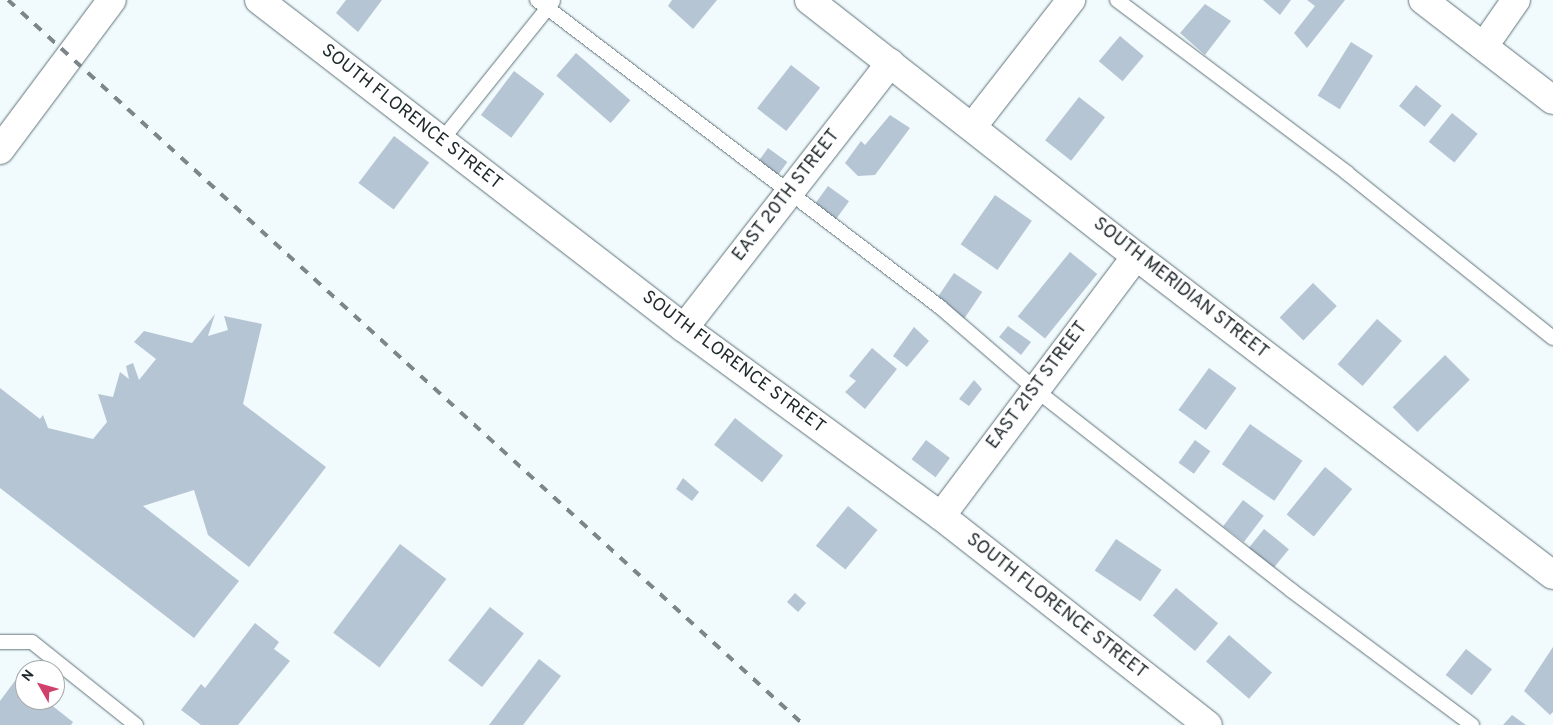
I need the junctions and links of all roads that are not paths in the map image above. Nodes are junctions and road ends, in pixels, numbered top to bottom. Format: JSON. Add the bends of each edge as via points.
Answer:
{"nodes":[{"id":1,"x":112,"y":0,"type":"edge"},
{"id":2,"x":259,"y":0,"type":"edge"},
{"id":3,"x":809,"y":0,"type":"edge"},
{"id":4,"x":1071,"y":0,"type":"edge"},
{"id":5,"x":1117,"y":0,"type":"edge"},
{"id":6,"x":1423,"y":0,"type":"edge"},
{"id":7,"x":1516,"y":0,"type":"edge"},
{"id":8,"x":546,"y":2,"type":"edge"},
{"id":9,"x":1484,"y":46,"type":"junction"},
{"id":10,"x":890,"y":63,"type":"junction"},
{"id":11,"x":1553,"y":100,"type":"edge"},
{"id":12,"x":973,"y":126,"type":"junction"},
{"id":13,"x":441,"y":141,"type":"junction"},
{"id":14,"x":2,"y":142,"type":"edge"},
{"id":15,"x":788,"y":194,"type":"junction"},
{"id":16,"x":1136,"y":256,"type":"junction"},
{"id":17,"x":684,"y":328,"type":"junction"},
{"id":18,"x":1553,"y":338,"type":"edge"},
{"id":19,"x":1036,"y":390,"type":"junction"},
{"id":20,"x":941,"y":516,"type":"junction"},
{"id":21,"x":1552,"y":571,"type":"edge"},
{"id":22,"x":0,"y":642,"type":"edge"},
{"id":23,"x":136,"y":725,"type":"edge"},
{"id":24,"x":1208,"y":725,"type":"edge"},
{"id":25,"x":1472,"y":725,"type":"edge"}],
"edges":[{"from":1,"to":14,"type":"street"},
{"from":2,"to":13,"type":"street","name":"SOUTH FLORENCE STREET"},
{"from":3,"to":10,"type":"street","name":"SOUTH MERIDIAN STREET"},
{"from":4,"to":12,"type":"street"},
{"from":5,"to":18,"type":"lane","via":[[1347,173]]},
{"from":6,"to":9,"type":"street"},
{"from":7,"to":9,"type":"street"},
{"from":8,"to":13,"type":"lane"},
{"from":8,"to":15,"type":"lane"},
{"from":9,"to":11,"type":"street"},
{"from":10,"to":12,"type":"street","name":"SOUTH MERIDIAN STREET"},
{"from":10,"to":15,"type":"street","name":"EAST 20TH STREET"},
{"from":12,"to":16,"type":"street","name":"SOUTH MERIDIAN STREET"},
{"from":13,"to":17,"type":"street","name":"SOUTH FLORENCE STREET"},
{"from":15,"to":17,"type":"street","name":"EAST 20TH STREET"},
{"from":15,"to":19,"type":"lane","via":[[940,307]]},
{"from":16,"to":19,"type":"street","name":"EAST 21ST STREET"},
{"from":16,"to":21,"type":"street","name":"SOUTH MERIDIAN STREET"},
{"from":17,"to":20,"type":"street","name":"SOUTH FLORENCE STREET"},
{"from":19,"to":20,"type":"street","name":"EAST 21ST STREET"},
{"from":19,"to":25,"type":"lane","via":[[1290,590]]},
{"from":20,"to":24,"type":"street","name":"SOUTH FLORENCE STREET"},
{"from":22,"to":23,"type":"lane","via":[[32,642]]}]}
